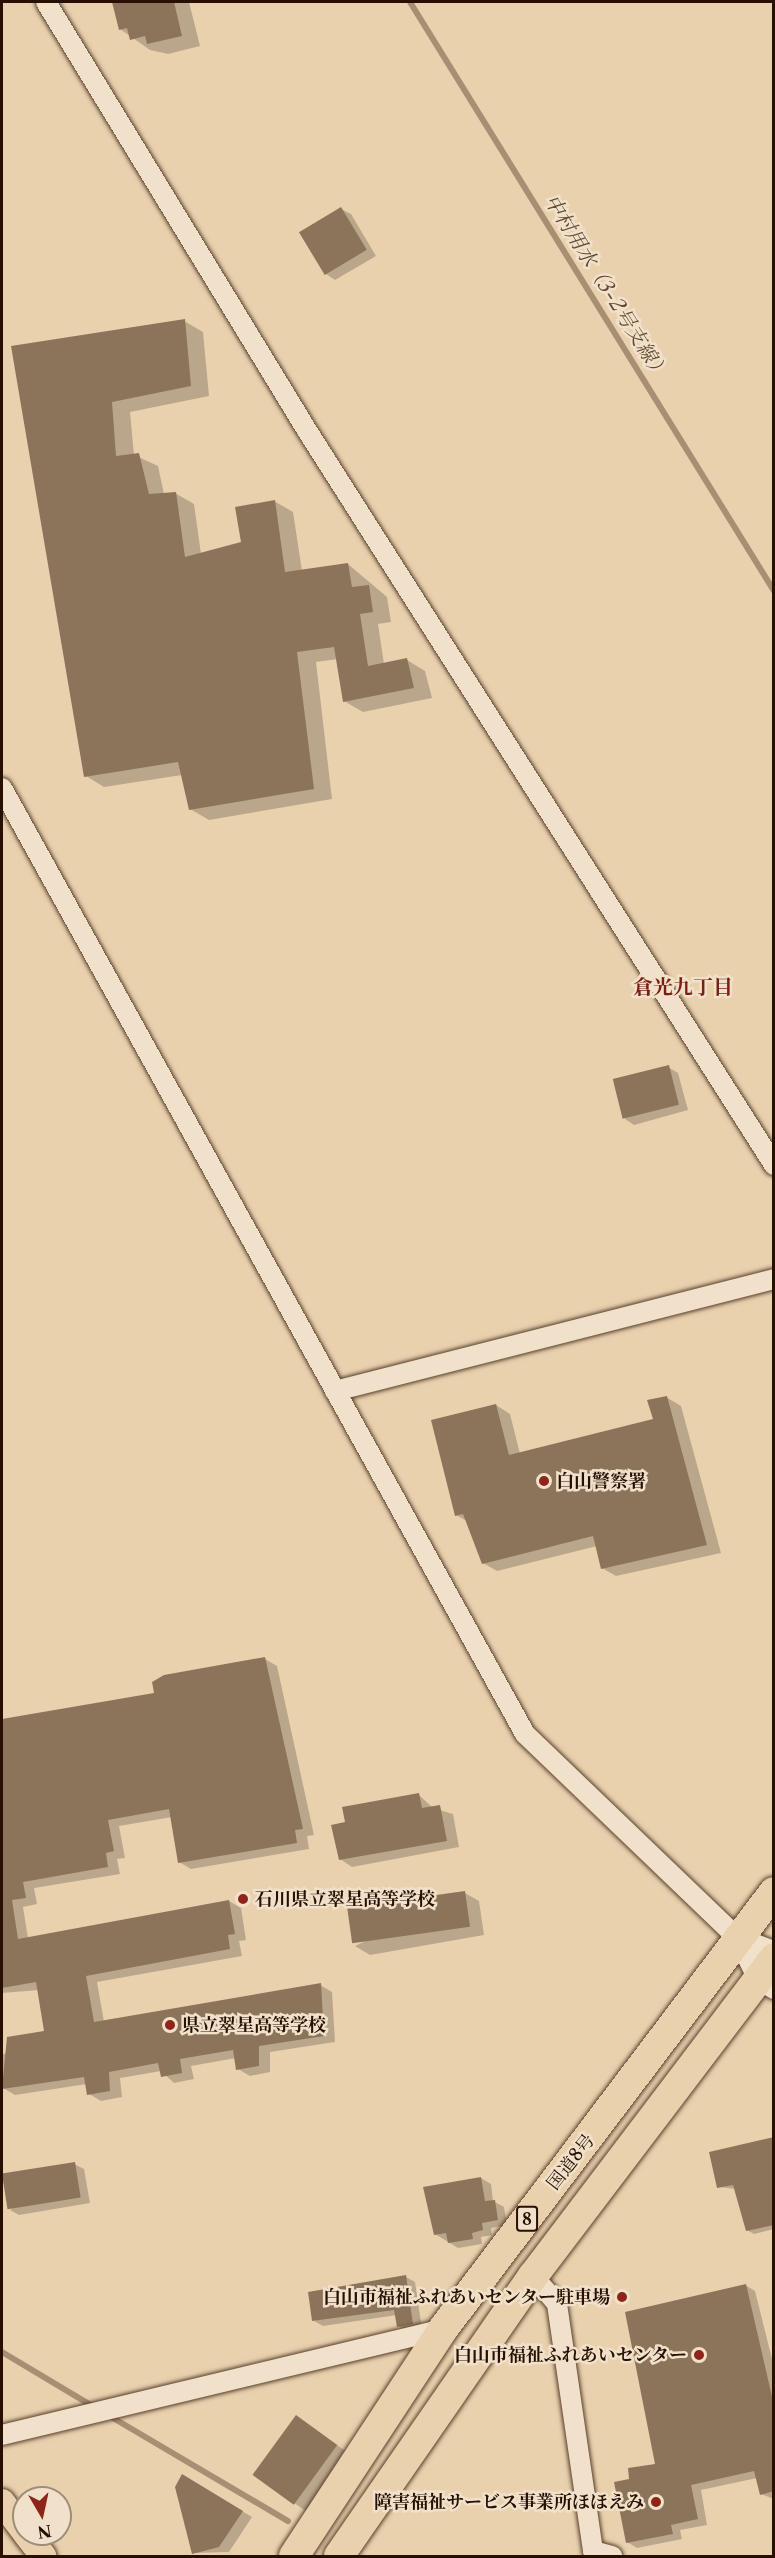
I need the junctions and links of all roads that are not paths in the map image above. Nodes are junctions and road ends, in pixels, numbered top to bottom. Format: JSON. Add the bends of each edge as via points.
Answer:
{"nodes":[{"id":1,"x":46,"y":2,"type":"edge"},
{"id":2,"x":2,"y":788,"type":"edge"},
{"id":3,"x":774,"y":1166,"type":"edge"},
{"id":4,"x":774,"y":1279,"type":"edge"},
{"id":5,"x":335,"y":1391,"type":"junction"},
{"id":6,"x":774,"y":1892,"type":"edge"},
{"id":7,"x":736,"y":1937,"type":"junction"},
{"id":8,"x":774,"y":1951,"type":"edge"},
{"id":9,"x":768,"y":1975,"type":"edge"},
{"id":10,"x":533,"y":2276,"type":"junction"},
{"id":11,"x":443,"y":2329,"type":"junction"},
{"id":12,"x":2,"y":2435,"type":"edge"},
{"id":13,"x":2,"y":2502,"type":"edge"},
{"id":14,"x":12,"y":2515,"type":"edge"},
{"id":15,"x":294,"y":2556,"type":"edge"},
{"id":16,"x":339,"y":2556,"type":"edge"},
{"id":17,"x":612,"y":2556,"type":"edge"}],
"edges":[{"from":1,"to":3,"type":"street","via":[[308,432]]},
{"from":2,"to":5,"type":"street"},
{"from":4,"to":5,"type":"street"},
{"from":5,"to":7,"type":"street","via":[[525,1734]]},
{"from":6,"to":7,"type":"highway","name":"国道8号","number":"8"},
{"from":7,"to":8,"type":"street"},
{"from":7,"to":9,"type":"street"},
{"from":7,"to":11,"type":"highway","name":"国道8号","number":"8"},
{"from":9,"to":10,"type":"highway","number":"8"},
{"from":10,"to":16,"type":"highway","number":"8"},
{"from":10,"to":17,"type":"street","via":[[557,2304],[593,2550]]},
{"from":11,"to":12,"type":"street"},
{"from":11,"to":15,"type":"highway","name":"国道8号","number":"8"},
{"from":13,"to":14,"type":"main road"}]}
